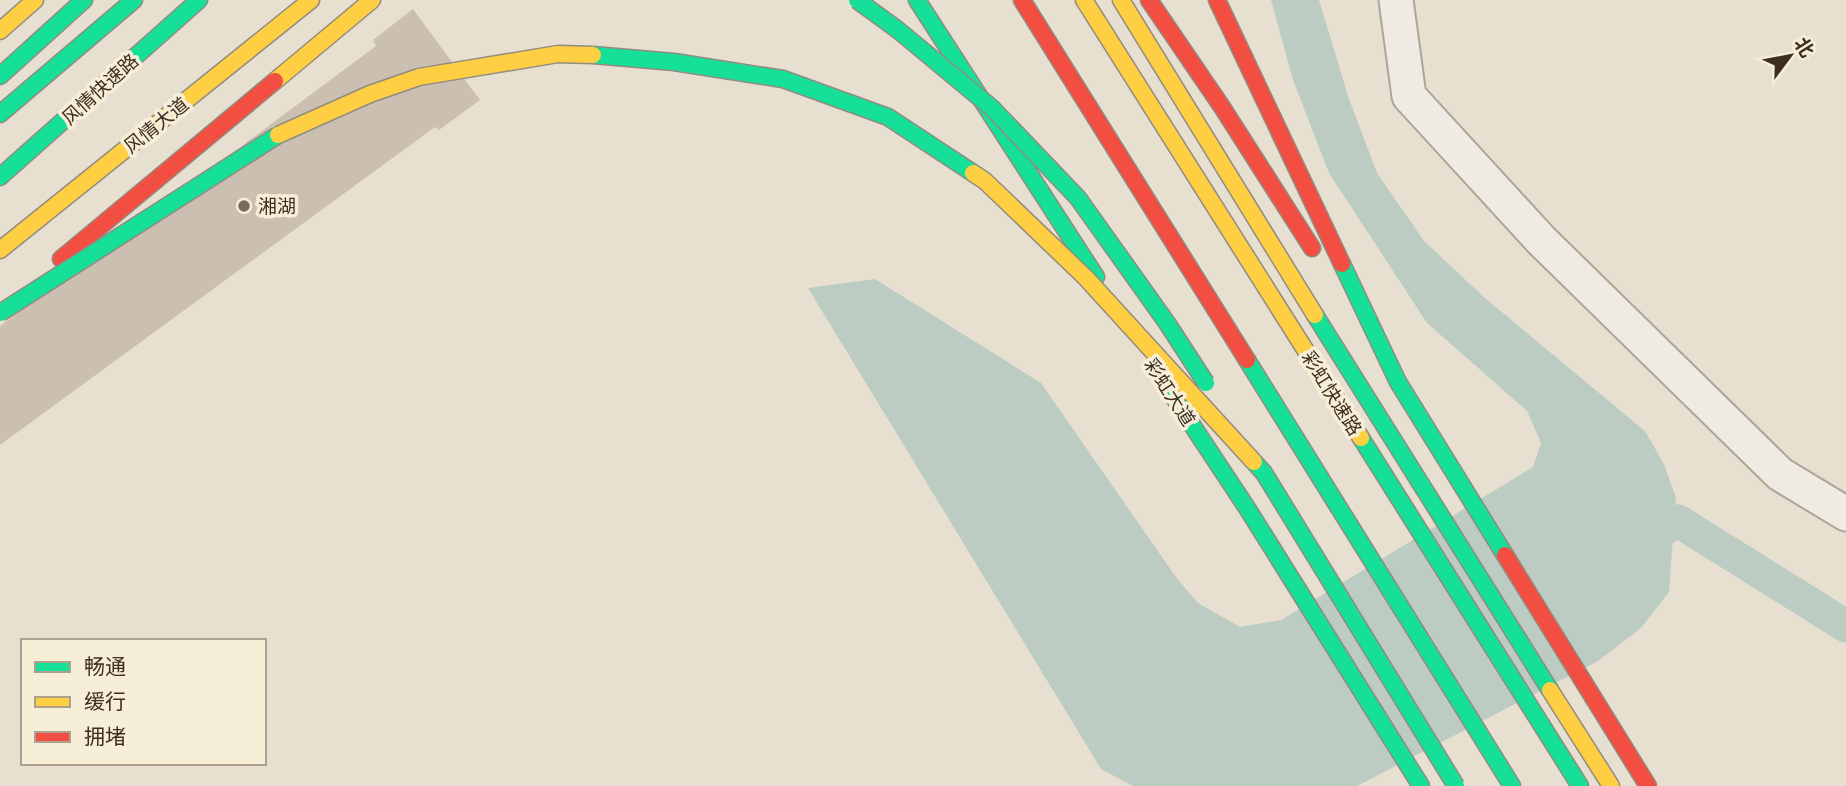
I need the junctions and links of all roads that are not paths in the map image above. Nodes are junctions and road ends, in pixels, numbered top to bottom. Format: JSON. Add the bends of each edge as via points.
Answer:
{"nodes":[{"id":1,"x":34,"y":0,"type":"edge"},
{"id":2,"x":84,"y":0,"type":"edge"},
{"id":3,"x":134,"y":0,"type":"edge"},
{"id":4,"x":200,"y":0,"type":"edge"},
{"id":5,"x":311,"y":0,"type":"edge"},
{"id":6,"x":372,"y":0,"type":"edge"},
{"id":7,"x":857,"y":0,"type":"edge"},
{"id":8,"x":918,"y":0,"type":"edge"},
{"id":9,"x":1022,"y":0,"type":"edge"},
{"id":10,"x":1084,"y":0,"type":"edge"},
{"id":11,"x":1121,"y":0,"type":"edge"},
{"id":12,"x":1149,"y":0,"type":"edge"},
{"id":13,"x":1217,"y":0,"type":"edge"},
{"id":14,"x":1396,"y":0,"type":"edge"},
{"id":15,"x":0,"y":31,"type":"edge"},
{"id":16,"x":0,"y":76,"type":"edge"},
{"id":17,"x":0,"y":114,"type":"edge"},
{"id":18,"x":0,"y":177,"type":"edge"},
{"id":19,"x":0,"y":250,"type":"edge"},
{"id":20,"x":1317,"y":256,"type":"dead end"},
{"id":21,"x":1332,"y":279,"type":"dead end"},
{"id":22,"x":0,"y":311,"type":"edge"},
{"id":23,"x":1398,"y":382,"type":"junction"},
{"id":24,"x":1264,"y":473,"type":"junction"},
{"id":25,"x":1846,"y":514,"type":"edge"},
{"id":26,"x":1421,"y":786,"type":"edge"},
{"id":27,"x":1456,"y":786,"type":"edge"},
{"id":28,"x":1512,"y":786,"type":"edge"},
{"id":29,"x":1580,"y":786,"type":"edge"},
{"id":30,"x":1611,"y":786,"type":"edge"},
{"id":31,"x":1648,"y":786,"type":"edge"}],
"edges":[{"from":1,"to":15,"type":"main road"},
{"from":2,"to":16,"type":"main road"},
{"from":3,"to":17,"type":"main road"},
{"from":4,"to":18,"type":"main road","name":"风情快速路"},
{"from":5,"to":19,"type":"main road","name":"风情大道"},
{"from":6,"to":22,"type":"main road"},
{"from":7,"to":24,"type":"main road","bridge":true,"via":[[992,108],[1078,198],[1167,323]]},
{"from":8,"to":26,"type":"main road","name":"彩虹大道"},
{"from":9,"to":28,"type":"main road"},
{"from":10,"to":29,"type":"main road","name":"彩虹快速路"},
{"from":11,"to":30,"type":"main road"},
{"from":12,"to":20,"type":"main road"},
{"from":13,"to":23,"type":"main road"},
{"from":14,"to":25,"type":"street","via":[[1409,96],[1541,240],[1780,474]]},
{"from":21,"to":23,"type":"main road"},
{"from":22,"to":24,"type":"main road","bridge":true,"via":[[276,136],[370,94],[419,77],[558,54],[674,62],[783,79],[888,117],[985,181],[1086,278]]},
{"from":23,"to":31,"type":"main road"},
{"from":24,"to":27,"type":"main road","bridge":true}]}
